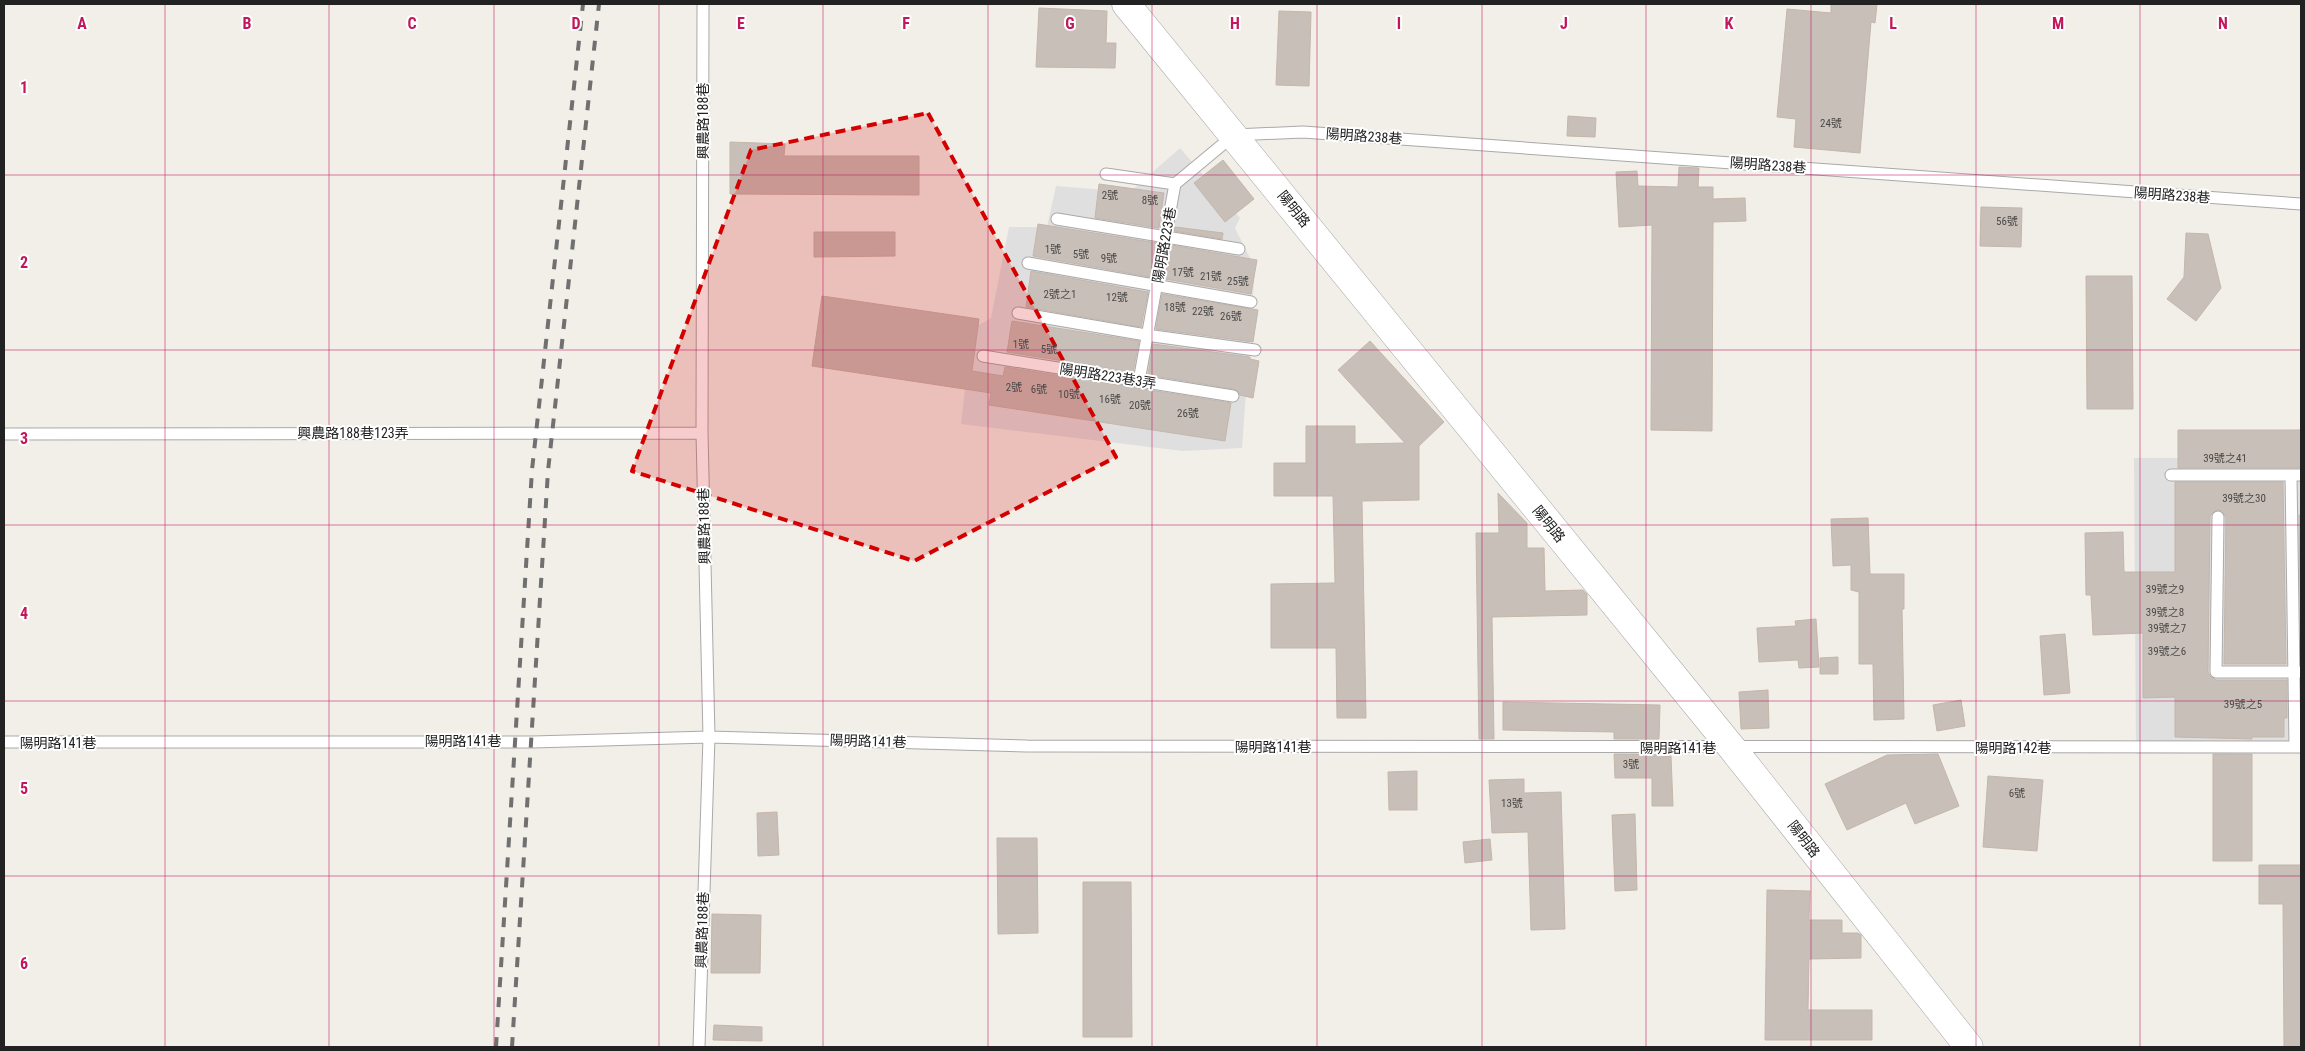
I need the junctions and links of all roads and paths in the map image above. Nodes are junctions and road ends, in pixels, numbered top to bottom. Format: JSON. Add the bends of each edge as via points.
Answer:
{"nodes":[{"id":1,"x":703,"y":4,"type":"edge"},
{"id":2,"x":1126,"y":4,"type":"edge"},
{"id":3,"x":1234,"y":135,"type":"junction"},
{"id":4,"x":1106,"y":174,"type":"dead end"},
{"id":5,"x":1175,"y":184,"type":"junction"},
{"id":6,"x":2301,"y":204,"type":"edge"},
{"id":7,"x":1057,"y":219,"type":"dead end"},
{"id":8,"x":1165,"y":236,"type":"junction"},
{"id":9,"x":1239,"y":249,"type":"dead end"},
{"id":10,"x":1028,"y":263,"type":"dead end"},
{"id":11,"x":1156,"y":286,"type":"junction"},
{"id":12,"x":1251,"y":302,"type":"dead end"},
{"id":13,"x":1018,"y":313,"type":"dead end"},
{"id":14,"x":1146,"y":335,"type":"junction"},
{"id":15,"x":1255,"y":350,"type":"dead end"},
{"id":16,"x":983,"y":356,"type":"dead end"},
{"id":17,"x":1139,"y":381,"type":"junction"},
{"id":18,"x":1233,"y":396,"type":"dead end"},
{"id":19,"x":702,"y":433,"type":"junction"},
{"id":20,"x":4,"y":434,"type":"edge"},
{"id":21,"x":2171,"y":475,"type":"dead end"},
{"id":22,"x":2296,"y":475,"type":"edge"},
{"id":23,"x":2218,"y":517,"type":"dead end"},
{"id":24,"x":2298,"y":672,"type":"edge"},
{"id":25,"x":709,"y":737,"type":"junction"},
{"id":26,"x":4,"y":742,"type":"edge"},
{"id":27,"x":2298,"y":747,"type":"edge"},
{"id":28,"x":1732,"y":748,"type":"junction"},
{"id":29,"x":699,"y":1047,"type":"edge"},
{"id":30,"x":1969,"y":1047,"type":"edge"}],
"edges":[{"from":1,"to":19,"type":"lane","name":"興農路188巷"},
{"from":2,"to":3,"type":"street","name":"陽明路"},
{"from":3,"to":5,"type":"lane"},
{"from":3,"to":6,"type":"lane","name":"陽明路238巷","via":[[1313,132]]},
{"from":3,"to":28,"type":"street","name":"陽明路"},
{"from":4,"to":5,"type":"lane"},
{"from":5,"to":8,"type":"lane","name":"陽明路223巷"},
{"from":7,"to":8,"type":"lane"},
{"from":8,"to":9,"type":"lane"},
{"from":8,"to":11,"type":"lane","name":"陽明路223巷"},
{"from":10,"to":11,"type":"lane"},
{"from":11,"to":12,"type":"lane"},
{"from":11,"to":14,"type":"lane","name":"陽明路223巷"},
{"from":13,"to":14,"type":"lane"},
{"from":14,"to":15,"type":"lane"},
{"from":14,"to":17,"type":"lane","name":"陽明路223巷"},
{"from":16,"to":17,"type":"lane","name":"陽明路223巷3弄"},
{"from":17,"to":18,"type":"lane","name":"陽明路223巷3弄"},
{"from":19,"to":20,"type":"lane","name":"興農路188巷123弄"},
{"from":19,"to":25,"type":"lane","name":"興農路188巷"},
{"from":21,"to":22,"type":"lane","name":"陽明路142巷"},
{"from":22,"to":24,"type":"lane","name":"陽明路142巷"},
{"from":23,"to":24,"type":"lane","via":[[2216,672]]},
{"from":24,"to":27,"type":"lane","name":"陽明路142巷"},
{"from":25,"to":26,"type":"lane","name":"陽明路141巷","via":[[533,742]]},
{"from":25,"to":28,"type":"lane","name":"陽明路141巷","via":[[1037,746]]},
{"from":25,"to":29,"type":"lane","name":"興農路188巷"},
{"from":27,"to":28,"type":"lane","name":"陽明路142巷"},
{"from":28,"to":30,"type":"street","name":"陽明路"}]}
